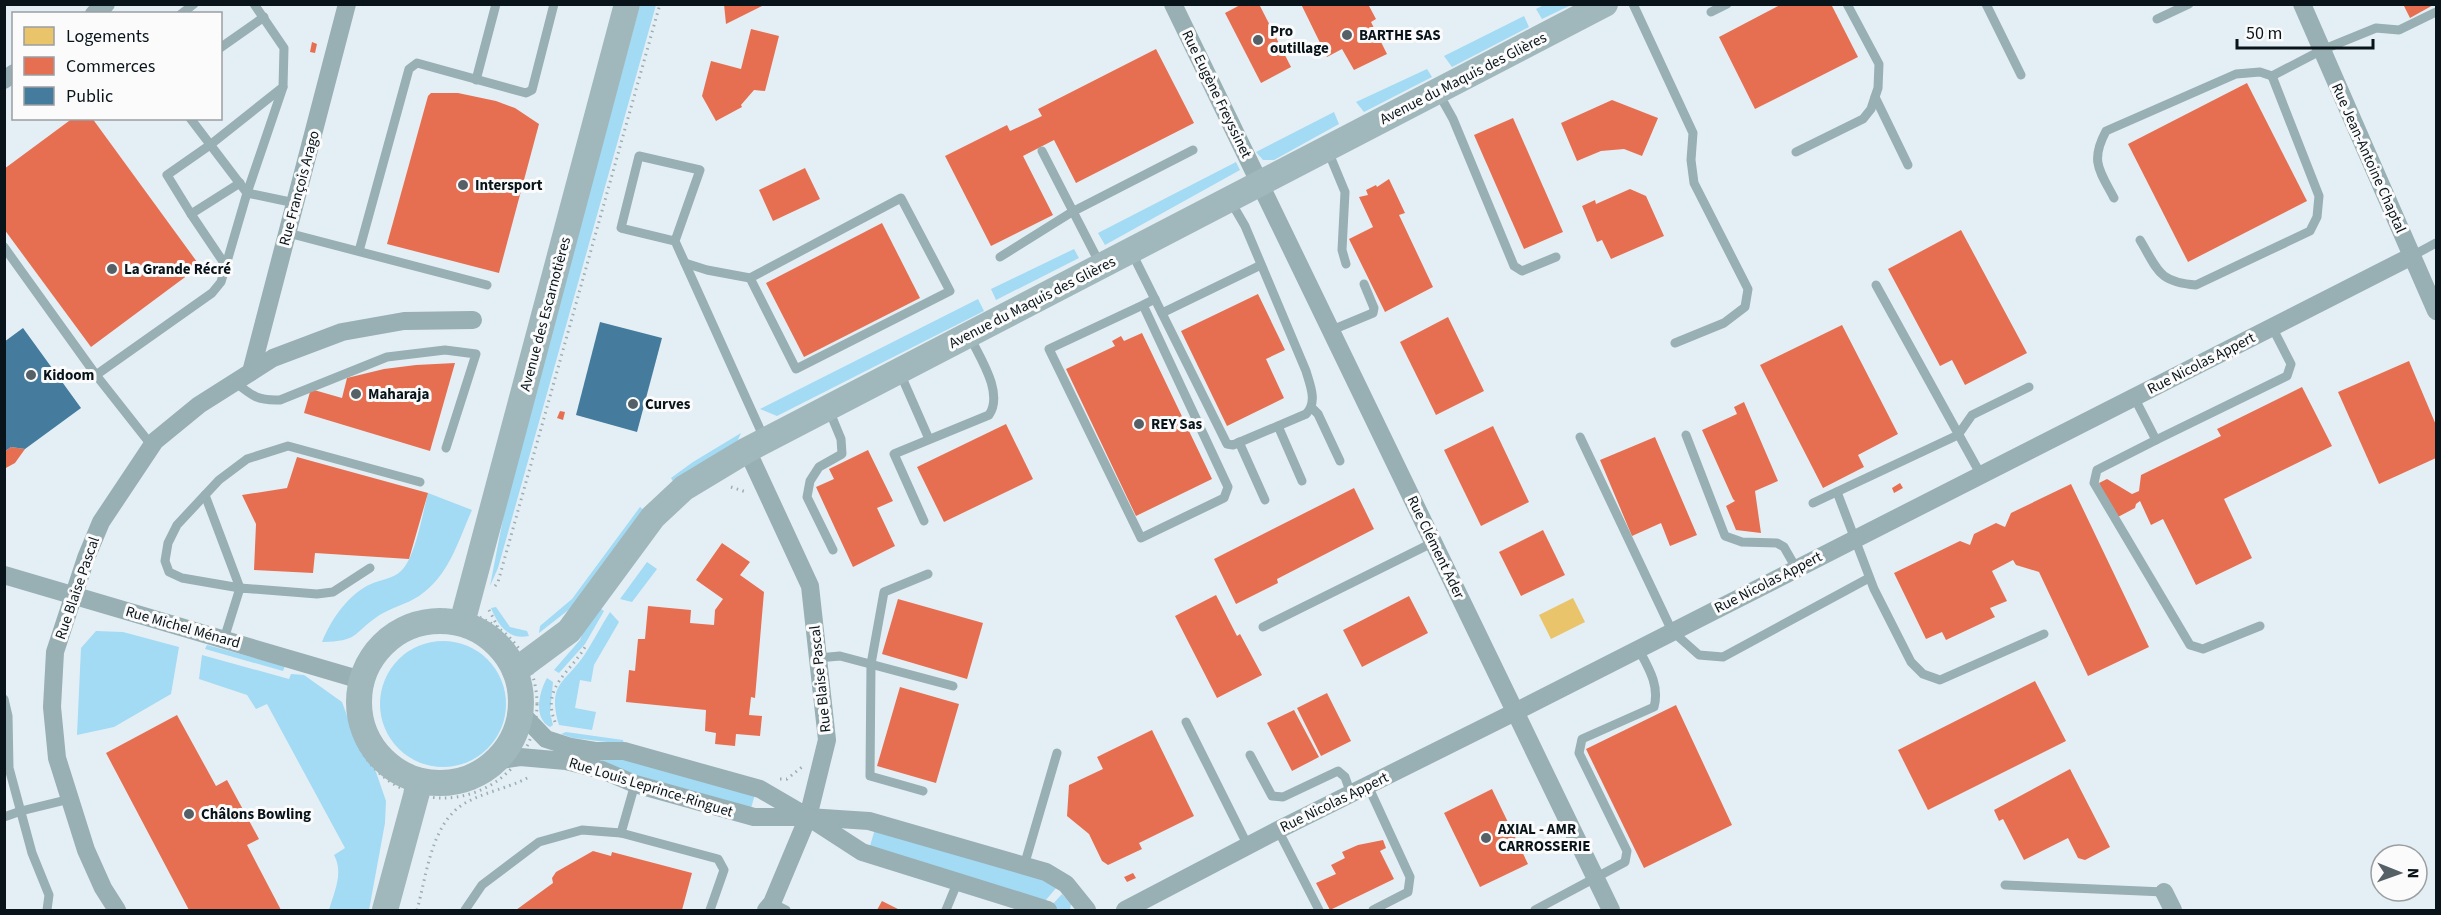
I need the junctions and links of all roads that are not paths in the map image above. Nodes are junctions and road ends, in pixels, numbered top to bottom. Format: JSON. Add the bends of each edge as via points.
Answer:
{"nodes":[{"id":1,"x":254,"y":4,"type":"edge"},
{"id":2,"x":347,"y":4,"type":"edge"},
{"id":3,"x":496,"y":4,"type":"edge"},
{"id":4,"x":554,"y":4,"type":"edge"},
{"id":5,"x":627,"y":4,"type":"edge"},
{"id":6,"x":1173,"y":4,"type":"edge"},
{"id":7,"x":1605,"y":4,"type":"edge"},
{"id":8,"x":1633,"y":4,"type":"edge"},
{"id":9,"x":1727,"y":4,"type":"edge"},
{"id":10,"x":1847,"y":4,"type":"edge"},
{"id":11,"x":1986,"y":4,"type":"edge"},
{"id":12,"x":2189,"y":4,"type":"edge"},
{"id":13,"x":2302,"y":4,"type":"edge"},
{"id":14,"x":1711,"y":12,"type":"dead end"},
{"id":15,"x":2436,"y":12,"type":"edge"},
{"id":16,"x":264,"y":17,"type":"junction"},
{"id":17,"x":2157,"y":19,"type":"dead end"},
{"id":18,"x":222,"y":47,"type":"edge"},
{"id":19,"x":2322,"y":50,"type":"junction"},
{"id":20,"x":2021,"y":75,"type":"dead end"},
{"id":21,"x":2272,"y":76,"type":"junction"},
{"id":22,"x":476,"y":80,"type":"junction"},
{"id":23,"x":283,"y":87,"type":"junction"},
{"id":24,"x":1438,"y":92,"type":"junction"},
{"id":25,"x":1875,"y":97,"type":"junction"},
{"id":26,"x":191,"y":120,"type":"edge"},
{"id":27,"x":210,"y":145,"type":"junction"},
{"id":28,"x":1327,"y":149,"type":"junction"},
{"id":29,"x":1193,"y":150,"type":"dead end"},
{"id":30,"x":1041,"y":151,"type":"dead end"},
{"id":31,"x":1796,"y":152,"type":"dead end"},
{"id":32,"x":1908,"y":165,"type":"dead end"},
{"id":33,"x":240,"y":183,"type":"junction"},
{"id":34,"x":1261,"y":184,"type":"junction"},
{"id":35,"x":248,"y":193,"type":"junction"},
{"id":36,"x":2114,"y":198,"type":"dead end"},
{"id":37,"x":1230,"y":200,"type":"junction"},
{"id":38,"x":295,"y":203,"type":"junction"},
{"id":39,"x":1072,"y":212,"type":"junction"},
{"id":40,"x":191,"y":214,"type":"junction"},
{"id":41,"x":288,"y":233,"type":"junction"},
{"id":42,"x":2140,"y":240,"type":"dead end"},
{"id":43,"x":675,"y":241,"type":"junction"},
{"id":44,"x":2436,"y":243,"type":"edge"},
{"id":45,"x":4,"y":247,"type":"edge"},
{"id":46,"x":359,"y":251,"type":"junction"},
{"id":47,"x":1131,"y":251,"type":"junction"},
{"id":48,"x":2412,"y":256,"type":"junction"},
{"id":49,"x":1556,"y":257,"type":"dead end"},
{"id":50,"x":1000,"y":258,"type":"dead end"},
{"id":51,"x":685,"y":262,"type":"junction"},
{"id":52,"x":1346,"y":264,"type":"dead end"},
{"id":53,"x":1261,"y":265,"type":"junction"},
{"id":54,"x":226,"y":266,"type":"junction"},
{"id":55,"x":1101,"y":266,"type":"junction"},
{"id":56,"x":750,"y":278,"type":"junction"},
{"id":57,"x":1364,"y":284,"type":"dead end"},
{"id":58,"x":487,"y":285,"type":"dead end"},
{"id":59,"x":1876,"y":285,"type":"dead end"},
{"id":60,"x":1155,"y":299,"type":"junction"},
{"id":61,"x":1143,"y":305,"type":"junction"},
{"id":62,"x":2436,"y":311,"type":"edge"},
{"id":63,"x":1162,"y":313,"type":"junction"},
{"id":64,"x":474,"y":320,"type":"dead end"},
{"id":65,"x":2272,"y":327,"type":"junction"},
{"id":66,"x":1332,"y":330,"type":"junction"},
{"id":67,"x":969,"y":334,"type":"junction"},
{"id":68,"x":1675,"y":343,"type":"dead end"},
{"id":69,"x":899,"y":371,"type":"junction"},
{"id":70,"x":251,"y":372,"type":"junction"},
{"id":71,"x":96,"y":375,"type":"junction"},
{"id":72,"x":235,"y":382,"type":"junction"},
{"id":73,"x":2029,"y":387,"type":"dead end"},
{"id":74,"x":2134,"y":397,"type":"junction"},
{"id":75,"x":828,"y":408,"type":"junction"},
{"id":76,"x":1312,"y":408,"type":"junction"},
{"id":77,"x":1278,"y":426,"type":"junction"},
{"id":78,"x":1686,"y":435,"type":"dead end"},
{"id":79,"x":1958,"y":435,"type":"junction"},
{"id":80,"x":1580,"y":437,"type":"dead end"},
{"id":81,"x":928,"y":440,"type":"junction"},
{"id":82,"x":2156,"y":440,"type":"junction"},
{"id":83,"x":1239,"y":442,"type":"junction"},
{"id":84,"x":756,"y":445,"type":"junction"},
{"id":85,"x":152,"y":446,"type":"junction"},
{"id":86,"x":446,"y":448,"type":"dead end"},
{"id":87,"x":1340,"y":460,"type":"dead end"},
{"id":88,"x":1981,"y":475,"type":"junction"},
{"id":89,"x":1302,"y":481,"type":"dead end"},
{"id":90,"x":420,"y":482,"type":"dead end"},
{"id":91,"x":1837,"y":492,"type":"junction"},
{"id":92,"x":205,"y":495,"type":"junction"},
{"id":93,"x":1265,"y":500,"type":"dead end"},
{"id":94,"x":1813,"y":504,"type":"dead end"},
{"id":95,"x":924,"y":521,"type":"dead end"},
{"id":96,"x":1854,"y":539,"type":"junction"},
{"id":97,"x":1434,"y":542,"type":"junction"},
{"id":98,"x":833,"y":550,"type":"dead end"},
{"id":99,"x":370,"y":568,"type":"dead end"},
{"id":100,"x":1796,"y":568,"type":"junction"},
{"id":101,"x":928,"y":574,"type":"dead end"},
{"id":102,"x":4,"y":575,"type":"edge"},
{"id":103,"x":1869,"y":578,"type":"junction"},
{"id":104,"x":240,"y":588,"type":"junction"},
{"id":105,"x":73,"y":595,"type":"junction"},
{"id":106,"x":471,"y":613,"type":"junction"},
{"id":107,"x":2260,"y":626,"type":"dead end"},
{"id":108,"x":1263,"y":627,"type":"dead end"},
{"id":109,"x":1672,"y":631,"type":"junction"},
{"id":110,"x":2044,"y":634,"type":"dead end"},
{"id":111,"x":224,"y":639,"type":"junction"},
{"id":112,"x":1638,"y":648,"type":"junction"},
{"id":113,"x":818,"y":658,"type":"junction"},
{"id":114,"x":871,"y":664,"type":"junction"},
{"id":115,"x":521,"y":666,"type":"junction"},
{"id":116,"x":357,"y":678,"type":"junction"},
{"id":117,"x":953,"y":686,"type":"dead end"},
{"id":118,"x":4,"y":699,"type":"edge"},
{"id":119,"x":1515,"y":712,"type":"junction"},
{"id":120,"x":1186,"y":722,"type":"dead end"},
{"id":121,"x":539,"y":726,"type":"junction"},
{"id":122,"x":1057,"y":753,"type":"dead end"},
{"id":123,"x":1250,"y":755,"type":"dead end"},
{"id":124,"x":495,"y":761,"type":"junction"},
{"id":125,"x":635,"y":784,"type":"junction"},
{"id":126,"x":1368,"y":786,"type":"junction"},
{"id":127,"x":418,"y":787,"type":"junction"},
{"id":128,"x":923,"y":791,"type":"dead end"},
{"id":129,"x":1351,"y":794,"type":"junction"},
{"id":130,"x":70,"y":799,"type":"junction"},
{"id":131,"x":21,"y":811,"type":"junction"},
{"id":132,"x":4,"y":817,"type":"edge"},
{"id":133,"x":808,"y":817,"type":"junction"},
{"id":134,"x":1278,"y":830,"type":"junction"},
{"id":135,"x":621,"y":833,"type":"junction"},
{"id":136,"x":1248,"y":846,"type":"junction"},
{"id":137,"x":1024,"y":866,"type":"junction"},
{"id":138,"x":1596,"y":877,"type":"junction"},
{"id":139,"x":958,"y":881,"type":"junction"},
{"id":140,"x":2005,"y":885,"type":"dead end"},
{"id":141,"x":103,"y":888,"type":"junction"},
{"id":142,"x":2164,"y":892,"type":"joint"},
{"id":143,"x":1554,"y":900,"type":"junction"},
{"id":144,"x":775,"y":908,"type":"edge"},
{"id":145,"x":47,"y":910,"type":"edge"},
{"id":146,"x":100,"y":910,"type":"edge"},
{"id":147,"x":117,"y":910,"type":"edge"},
{"id":148,"x":385,"y":910,"type":"edge"},
{"id":149,"x":465,"y":910,"type":"edge"},
{"id":150,"x":710,"y":910,"type":"edge"},
{"id":151,"x":946,"y":910,"type":"edge"},
{"id":152,"x":1048,"y":910,"type":"edge"},
{"id":153,"x":1087,"y":910,"type":"edge"},
{"id":154,"x":1125,"y":910,"type":"edge"},
{"id":155,"x":1319,"y":910,"type":"edge"},
{"id":156,"x":1373,"y":910,"type":"edge"},
{"id":157,"x":1534,"y":910,"type":"edge"},
{"id":158,"x":1558,"y":910,"type":"edge"},
{"id":159,"x":1611,"y":910,"type":"edge"},
{"id":160,"x":2173,"y":910,"type":"edge"}],
"edges":[{"from":1,"to":16,"type":"lane"},
{"from":2,"to":38,"type":"street","name":"Rue François Arago"},
{"from":3,"to":22,"type":"lane"},
{"from":4,"to":22,"type":"lane","via":[[532,90],[526,93]]},
{"from":5,"to":106,"type":"main road","name":"Avenue des Escarnotières"},
{"from":6,"to":34,"type":"street","name":"Rue Eugène Freyssinet"},
{"from":7,"to":24,"type":"main road","name":"Avenue du Maquis des Glières"},
{"from":8,"to":68,"type":"lane","via":[[1693,133],[1694,183],[1748,289],[1745,307],[1724,323]]},
{"from":9,"to":14,"type":"lane"},
{"from":10,"to":25,"type":"lane","via":[[1879,64]]},
{"from":11,"to":20,"type":"lane"},
{"from":12,"to":17,"type":"lane"},
{"from":13,"to":19,"type":"street","name":"Rue Jean-Antoine Chaptal"},
{"from":15,"to":19,"type":"lane","via":[[2399,30],[2376,28]]},
{"from":16,"to":18,"type":"lane"},
{"from":16,"to":23,"type":"lane","via":[[284,48]]},
{"from":19,"to":21,"type":"lane"},
{"from":19,"to":48,"type":"street","name":"Rue Jean-Antoine Chaptal"},
{"from":21,"to":36,"type":"lane","via":[[2260,72],[2236,74],[2106,131],[2098,146],[2096,165]]},
{"from":21,"to":42,"type":"lane","via":[[2319,196],[2317,217],[2310,231],[2196,285],[2176,283],[2161,274]]},
{"from":22,"to":46,"type":"lane","via":[[417,63],[409,69]]},
{"from":23,"to":27,"type":"lane"},
{"from":23,"to":35,"type":"lane"},
{"from":24,"to":28,"type":"main road","name":"Avenue du Maquis des Glières"},
{"from":24,"to":49,"type":"lane","via":[[1514,266],[1522,271]]},
{"from":25,"to":31,"type":"lane","via":[[1863,119]]},
{"from":25,"to":32,"type":"lane"},
{"from":26,"to":27,"type":"lane"},
{"from":27,"to":33,"type":"lane"},
{"from":27,"to":40,"type":"lane","via":[[167,175]]},
{"from":28,"to":34,"type":"main road","name":"Avenue du Maquis des Glières"},
{"from":28,"to":52,"type":"lane","via":[[1345,192],[1342,250]]},
{"from":29,"to":39,"type":"lane"},
{"from":30,"to":39,"type":"lane"},
{"from":33,"to":35,"type":"lane"},
{"from":33,"to":40,"type":"lane"},
{"from":34,"to":37,"type":"main road","name":"Avenue du Maquis des Glières"},
{"from":34,"to":66,"type":"street","name":"Rue Clément Ader"},
{"from":35,"to":38,"type":"lane"},
{"from":35,"to":54,"type":"lane"},
{"from":37,"to":47,"type":"main road","name":"Avenue du Maquis des Glières"},
{"from":37,"to":53,"type":"lane"},
{"from":38,"to":41,"type":"street","name":"Rue François Arago"},
{"from":39,"to":50,"type":"lane"},
{"from":39,"to":55,"type":"lane"},
{"from":40,"to":54,"type":"lane"},
{"from":41,"to":46,"type":"lane"},
{"from":41,"to":70,"type":"street","name":"Rue François Arago"},
{"from":43,"to":43,"type":"lane","via":[[621,228],[639,156],[700,170]]},
{"from":43,"to":51,"type":"lane"},
{"from":44,"to":48,"type":"lane"},
{"from":45,"to":71,"type":"lane"},
{"from":46,"to":58,"type":"lane"},
{"from":47,"to":55,"type":"main road","name":"Avenue du Maquis des Glières"},
{"from":47,"to":60,"type":"lane"},
{"from":48,"to":62,"type":"street","name":"Rue Jean-Antoine Chaptal"},
{"from":48,"to":65,"type":"street","name":"Rue Nicolas Appert"},
{"from":51,"to":56,"type":"lane"},
{"from":51,"to":84,"type":"lane"},
{"from":53,"to":63,"type":"lane"},
{"from":53,"to":76,"type":"lane","via":[[1306,370],[1313,394]]},
{"from":54,"to":71,"type":"lane","via":[[212,293]]},
{"from":55,"to":67,"type":"main road","name":"Avenue du Maquis des Glières"},
{"from":56,"to":56,"type":"lane","via":[[796,369],[950,291],[901,198]]},
{"from":57,"to":66,"type":"lane","via":[[1373,313]]},
{"from":59,"to":79,"type":"lane"},
{"from":60,"to":61,"type":"lane"},
{"from":60,"to":63,"type":"lane"},
{"from":61,"to":61,"type":"lane","via":[[1049,349],[1141,538],[1224,498],[1228,487]]},
{"from":63,"to":83,"type":"lane","via":[[1227,444]]},
{"from":64,"to":70,"type":"street","name":"Rue Blaise Pascal","via":[[404,321],[342,332],[273,358]]},
{"from":65,"to":74,"type":"street","name":"Rue Nicolas Appert"},
{"from":65,"to":82,"type":"lane","via":[[2291,364],[2287,376]]},
{"from":66,"to":97,"type":"street","name":"Rue Clément Ader"},
{"from":67,"to":69,"type":"main road","name":"Avenue du Maquis des Glières"},
{"from":67,"to":81,"type":"lane","via":[[994,393],[994,407],[988,415]]},
{"from":69,"to":75,"type":"main road","name":"Avenue du Maquis des Glières"},
{"from":69,"to":81,"type":"lane"},
{"from":70,"to":72,"type":"street","name":"Rue Blaise Pascal"},
{"from":71,"to":85,"type":"lane"},
{"from":72,"to":85,"type":"street","name":"Rue Blaise Pascal","via":[[199,405]]},
{"from":72,"to":86,"type":"lane","via":[[250,395],[280,400],[387,357],[445,350],[476,354]]},
{"from":73,"to":79,"type":"lane","via":[[1972,415]]},
{"from":74,"to":82,"type":"lane"},
{"from":74,"to":88,"type":"street","name":"Rue Nicolas Appert"},
{"from":75,"to":84,"type":"main road","name":"Avenue du Maquis des Glières"},
{"from":75,"to":98,"type":"lane","via":[[842,439],[842,454],[819,467],[810,481],[807,497]]},
{"from":76,"to":77,"type":"lane"},
{"from":76,"to":87,"type":"lane"},
{"from":77,"to":83,"type":"lane"},
{"from":77,"to":89,"type":"lane"},
{"from":78,"to":100,"type":"lane","via":[[1725,536],[1742,542],[1777,543],[1784,547]]},
{"from":79,"to":88,"type":"lane"},
{"from":79,"to":91,"type":"lane"},
{"from":80,"to":109,"type":"lane"},
{"from":81,"to":95,"type":"lane","via":[[894,454]]},
{"from":82,"to":107,"type":"lane","via":[[2097,470],[2094,483],[2190,645],[2203,648]]},
{"from":83,"to":93,"type":"lane"},
{"from":84,"to":113,"type":"street","name":"Rue Blaise Pascal","via":[[810,586]]},
{"from":84,"to":115,"type":"main road","name":"Avenue du Maquis des Glières","via":[[676,495],[653,517],[569,631]]},
{"from":85,"to":105,"type":"street","name":"Rue Blaise Pascal","via":[[101,522]]},
{"from":88,"to":96,"type":"street","name":"Rue Nicolas Appert"},
{"from":90,"to":92,"type":"lane","via":[[288,446],[247,459]]},
{"from":91,"to":94,"type":"lane"},
{"from":91,"to":96,"type":"lane"},
{"from":92,"to":104,"type":"lane"},
{"from":92,"to":104,"type":"lane","via":[[172,534],[165,561],[169,572]]},
{"from":96,"to":100,"type":"street","name":"Rue Nicolas Appert"},
{"from":96,"to":103,"type":"lane"},
{"from":97,"to":108,"type":"lane"},
{"from":97,"to":119,"type":"street","name":"Rue Clément Ader"},
{"from":99,"to":104,"type":"lane","via":[[333,592]]},
{"from":100,"to":109,"type":"street","name":"Rue Nicolas Appert"},
{"from":101,"to":114,"type":"lane","via":[[884,592]]},
{"from":102,"to":105,"type":"street","name":"Rue Michel Ménard"},
{"from":103,"to":109,"type":"lane","via":[[1723,657],[1699,655]]},
{"from":103,"to":110,"type":"lane","via":[[1911,662],[1923,675],[1940,680]]},
{"from":104,"to":111,"type":"lane"},
{"from":105,"to":111,"type":"street","name":"Rue Michel Ménard"},
{"from":105,"to":130,"type":"street","name":"Rue Blaise Pascal","via":[[55,652],[52,707],[57,758]]},
{"from":106,"to":115,"type":"main road","via":[[484,633]]},
{"from":106,"to":116,"type":"main road","via":[[411,625],[389,638]]},
{"from":109,"to":112,"type":"street","name":"Rue Nicolas Appert"},
{"from":111,"to":116,"type":"street","name":"Rue Michel Ménard"},
{"from":112,"to":119,"type":"street","name":"Rue Nicolas Appert"},
{"from":112,"to":138,"type":"lane","via":[[1652,675],[1657,696],[1654,707],[1582,739],[1579,753],[1627,851],[1625,862]]},
{"from":113,"to":114,"type":"lane","via":[[840,656]]},
{"from":113,"to":133,"type":"street","name":"Rue Blaise Pascal","via":[[827,740]]},
{"from":114,"to":117,"type":"lane"},
{"from":114,"to":128,"type":"lane","via":[[870,776]]},
{"from":115,"to":121,"type":"main road","via":[[520,691]]},
{"from":116,"to":127,"type":"main road","via":[[364,732],[377,754]]},
{"from":118,"to":131,"type":"lane","via":[[9,768]]},
{"from":119,"to":126,"type":"street","name":"Rue Nicolas Appert"},
{"from":119,"to":138,"type":"street","name":"Rue Clément Ader"},
{"from":120,"to":136,"type":"lane"},
{"from":121,"to":124,"type":"main road","via":[[512,739]]},
{"from":121,"to":133,"type":"street","name":"Rue Louis Leprince-Ringuet","via":[[571,747],[624,751],[760,789]]},
{"from":122,"to":137,"type":"lane"},
{"from":123,"to":129,"type":"lane","via":[[1272,796],[1283,796],[1338,771],[1345,777]]},
{"from":124,"to":125,"type":"street","name":"Rue Louis Leprince-Ringuet","via":[[541,757],[602,770]]},
{"from":124,"to":127,"type":"main road","via":[[466,779]]},
{"from":125,"to":133,"type":"street","name":"Rue Louis Leprince-Ringuet","via":[[754,817]]},
{"from":125,"to":135,"type":"lane"},
{"from":126,"to":129,"type":"street","name":"Rue Nicolas Appert"},
{"from":126,"to":156,"type":"lane","via":[[1410,877],[1408,892]]},
{"from":127,"to":148,"type":"main road"},
{"from":129,"to":134,"type":"street","name":"Rue Nicolas Appert"},
{"from":130,"to":131,"type":"lane"},
{"from":130,"to":141,"type":"street","name":"Rue Blaise Pascal"},
{"from":131,"to":132,"type":"lane"},
{"from":131,"to":145,"type":"lane","via":[[49,895]]},
{"from":133,"to":137,"type":"street","name":"Rue Louis Leprince-Ringuet","via":[[869,821]]},
{"from":133,"to":139,"type":"street","name":"Rue Louis Leprince-Ringuet","via":[[862,852]]},
{"from":133,"to":144,"type":"street","name":"Rue Blaise Pascal"},
{"from":134,"to":136,"type":"street","name":"Rue Nicolas Appert"},
{"from":134,"to":155,"type":"lane"},
{"from":135,"to":149,"type":"lane","via":[[582,830],[539,842],[482,885]]},
{"from":135,"to":150,"type":"lane","via":[[718,859],[724,870]]},
{"from":136,"to":154,"type":"street","name":"Rue Nicolas Appert"},
{"from":137,"to":153,"type":"street","name":"Rue Louis Leprince-Ringuet","via":[[1046,872],[1066,884]]},
{"from":138,"to":143,"type":"lane"},
{"from":138,"to":159,"type":"street","name":"Rue Clément Ader"},
{"from":139,"to":151,"type":"lane"},
{"from":139,"to":152,"type":"street","name":"Rue Louis Leprince-Ringuet"},
{"from":140,"to":142,"type":"lane"},
{"from":141,"to":146,"type":"street"},
{"from":141,"to":147,"type":"street","name":"Rue Blaise Pascal"},
{"from":142,"to":160,"type":"street"},
{"from":143,"to":157,"type":"lane"},
{"from":143,"to":158,"type":"lane"}]}
